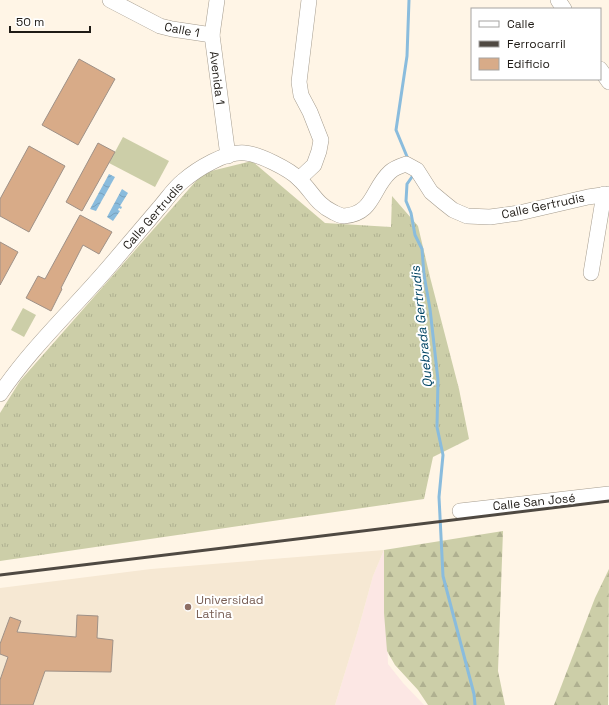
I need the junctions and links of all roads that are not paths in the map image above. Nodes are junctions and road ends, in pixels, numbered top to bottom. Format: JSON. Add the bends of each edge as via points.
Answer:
{"nodes":[{"id":1,"x":110,"y":0,"type":"edge"},
{"id":2,"x":217,"y":0,"type":"edge"},
{"id":3,"x":308,"y":0,"type":"edge"},
{"id":4,"x":212,"y":35,"type":"junction"},
{"id":5,"x":601,"y":70,"type":"edge"},
{"id":6,"x":609,"y":82,"type":"edge"},
{"id":7,"x":228,"y":156,"type":"junction"},
{"id":8,"x":298,"y":179,"type":"junction"},
{"id":9,"x":607,"y":194,"type":"edge"},
{"id":10,"x":591,"y":273,"type":"dead end"},
{"id":11,"x":0,"y":394,"type":"edge"},
{"id":12,"x":609,"y":494,"type":"edge"},
{"id":13,"x":460,"y":511,"type":"dead end"}],
"edges":[{"from":1,"to":4,"type":"street","name":"Calle 1","via":[[160,26]]},
{"from":2,"to":4,"type":"street","name":"Avenida 1"},
{"from":3,"to":8,"type":"street","via":[[299,82],[301,95],[321,140],[314,165]]},
{"from":4,"to":7,"type":"street","name":"Avenida 1"},
{"from":5,"to":6,"type":"street"},
{"from":7,"to":8,"type":"street","name":"Calle Gertrudis","via":[[244,153],[258,155]]},
{"from":7,"to":11,"type":"street","name":"Calle Gertrudis","via":[[205,165],[182,182],[38,345]]},
{"from":8,"to":9,"type":"street","name":"Calle Gertrudis","via":[[316,201],[342,216],[357,214],[370,203],[392,170],[406,164],[416,170],[431,192],[453,210],[467,216],[490,217],[519,213]]},
{"from":9,"to":10,"type":"street"},
{"from":12,"to":13,"type":"street","name":"Calle San José"}]}
